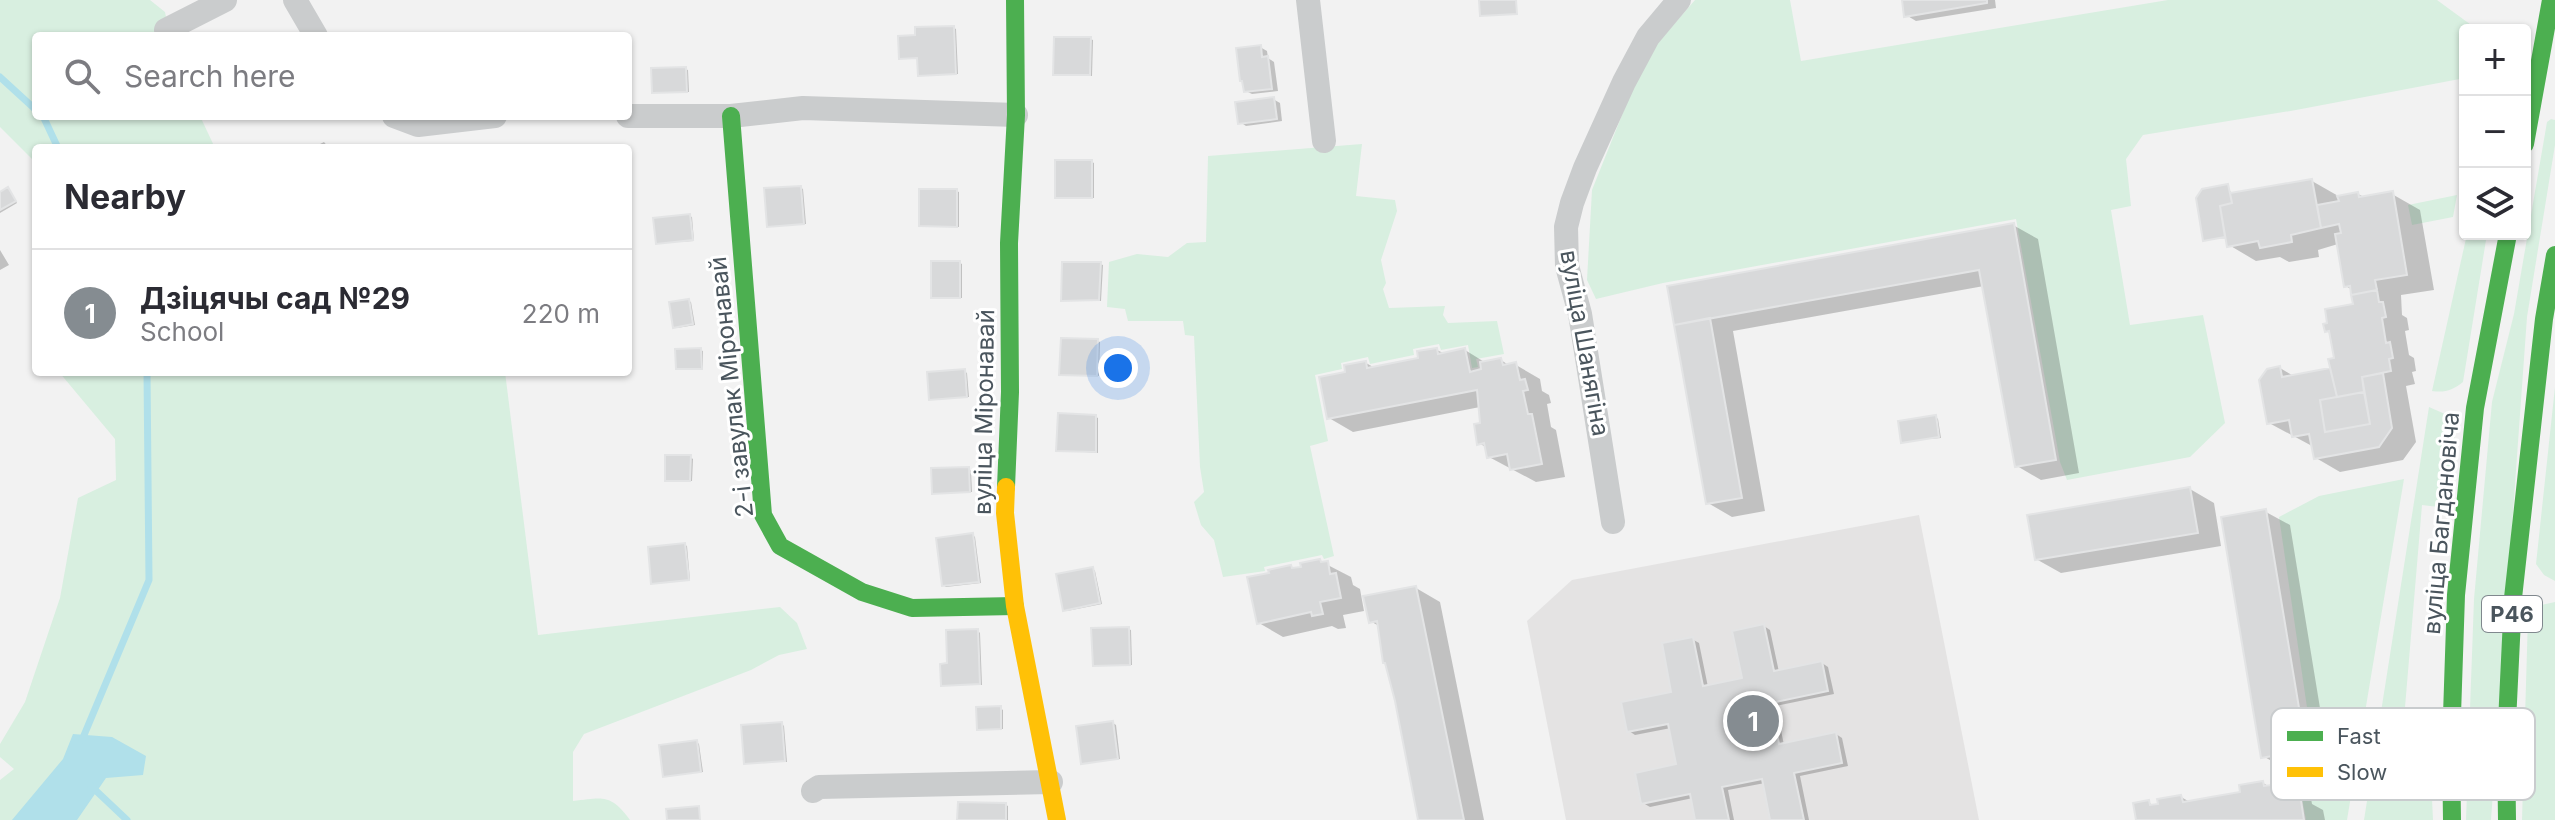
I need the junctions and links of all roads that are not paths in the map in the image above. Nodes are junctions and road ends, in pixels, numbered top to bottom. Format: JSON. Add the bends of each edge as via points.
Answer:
{"nodes":[{"id":1,"x":225,"y":0,"type":"edge"},
{"id":2,"x":295,"y":0,"type":"edge"},
{"id":3,"x":1015,"y":0,"type":"edge"},
{"id":4,"x":1308,"y":0,"type":"edge"},
{"id":5,"x":1679,"y":0,"type":"edge"},
{"id":6,"x":2551,"y":0,"type":"edge"},
{"id":7,"x":166,"y":30,"type":"dead end"},
{"id":8,"x":314,"y":32,"type":"edge"},
{"id":9,"x":2550,"y":35,"type":"edge"},
{"id":10,"x":1016,"y":115,"type":"junction"},
{"id":11,"x":632,"y":116,"type":"edge"},
{"id":12,"x":731,"y":116,"type":"junction"},
{"id":13,"x":2531,"y":118,"type":"edge"},
{"id":14,"x":405,"y":120,"type":"edge"},
{"id":15,"x":461,"y":120,"type":"edge"},
{"id":16,"x":1324,"y":141,"type":"dead end"},
{"id":17,"x":2507,"y":240,"type":"edge"},
{"id":18,"x":2555,"y":255,"type":"edge"},
{"id":19,"x":1613,"y":522,"type":"dead end"},
{"id":20,"x":1015,"y":606,"type":"junction"},
{"id":21,"x":2452,"y":708,"type":"edge"},
{"id":22,"x":2508,"y":708,"type":"edge"},
{"id":23,"x":1051,"y":782,"type":"junction"},
{"id":24,"x":813,"y":791,"type":"dead end"},
{"id":25,"x":2452,"y":800,"type":"edge"},
{"id":26,"x":2507,"y":800,"type":"edge"},
{"id":27,"x":1057,"y":820,"type":"edge"},
{"id":28,"x":2452,"y":820,"type":"edge"},
{"id":29,"x":2507,"y":820,"type":"edge"}],
"edges":[{"from":1,"to":7,"type":"street"},
{"from":2,"to":8,"type":"street"},
{"from":3,"to":10,"type":"street","name":"вуліца Міронавай"},
{"from":4,"to":16,"type":"street"},
{"from":5,"to":19,"type":"street","name":"вуліца Шанягіна","via":[[1648,37],[1624,82],[1585,168],[1566,227],[1567,266],[1580,314]]},
{"from":6,"to":9,"type":"street"},
{"from":9,"to":13,"type":"street"},
{"from":10,"to":12,"type":"street","via":[[803,108]]},
{"from":10,"to":20,"type":"street","name":"вуліца Міронавай","via":[[1005,513]]},
{"from":11,"to":12,"type":"street"},
{"from":12,"to":20,"type":"street","name":"2-і завулак Міронавай","via":[[763,515],[780,546],[862,592],[912,608]]},
{"from":14,"to":15,"type":"street","via":[[418,125]]},
{"from":17,"to":21,"type":"street","name":"вуліца Багдановіча","number":"Р46","via":[[2475,408],[2456,595]]},
{"from":18,"to":22,"type":"street","number":"Р46","via":[[2513,598]]},
{"from":20,"to":23,"type":"street","name":"вуліца Міронавай"},
{"from":23,"to":24,"type":"street"},
{"from":23,"to":27,"type":"street","name":"вуліца Міронавай"},
{"from":25,"to":28,"type":"street","name":"вуліца Багдановіча","number":"Р46"},
{"from":26,"to":29,"type":"street","number":"Р46"}]}
